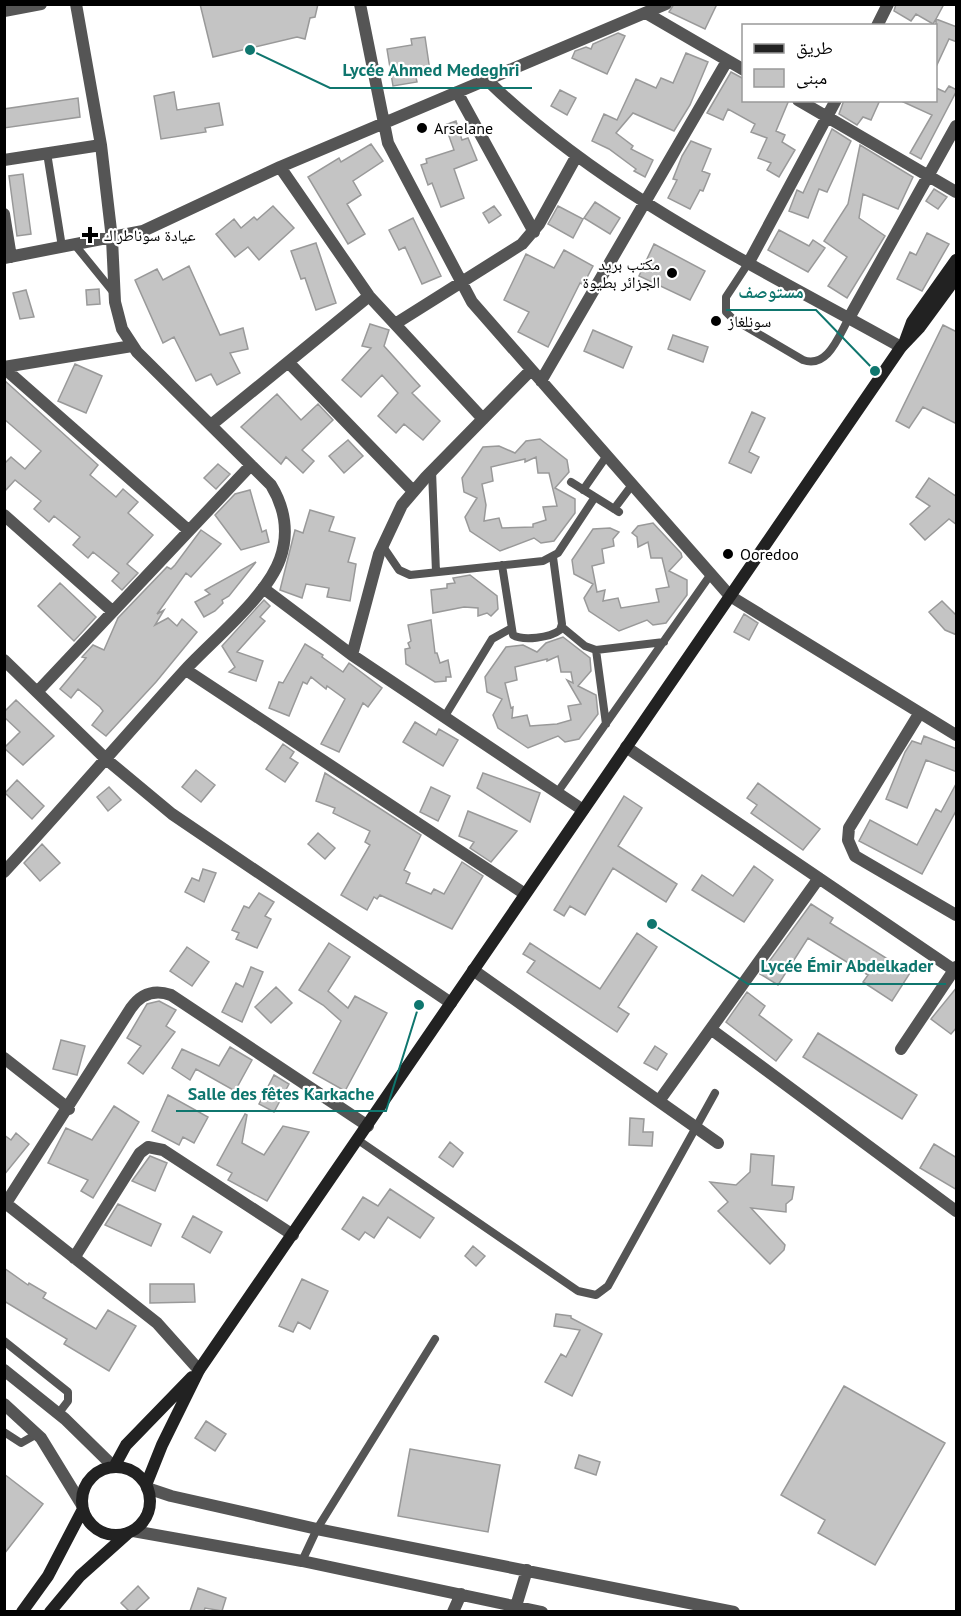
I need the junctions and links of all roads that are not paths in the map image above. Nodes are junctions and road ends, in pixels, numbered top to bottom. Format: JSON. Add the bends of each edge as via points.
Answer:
{"nodes":[{"id":1,"x":41,"y":4,"type":"edge"},
{"id":2,"x":76,"y":4,"type":"edge"},
{"id":3,"x":360,"y":4,"type":"edge"},
{"id":4,"x":666,"y":4,"type":"edge"},
{"id":5,"x":888,"y":4,"type":"edge"},
{"id":6,"x":4,"y":11,"type":"edge"},
{"id":7,"x":646,"y":13,"type":"junction"},
{"id":8,"x":878,"y":24,"type":"edge"},
{"id":9,"x":727,"y":61,"type":"junction"},
{"id":10,"x":742,"y":69,"type":"edge"},
{"id":11,"x":487,"y":80,"type":"junction"},
{"id":12,"x":458,"y":92,"type":"junction"},
{"id":13,"x":801,"y":102,"type":"edge"},
{"id":14,"x":835,"y":102,"type":"edge"},
{"id":15,"x":827,"y":117,"type":"junction"},
{"id":16,"x":384,"y":123,"type":"junction"},
{"id":17,"x":957,"y":126,"type":"edge"},
{"id":18,"x":101,"y":145,"type":"junction"},
{"id":19,"x":47,"y":153,"type":"junction"},
{"id":20,"x":576,"y":157,"type":"junction"},
{"id":21,"x":4,"y":160,"type":"edge"},
{"id":22,"x":280,"y":167,"type":"junction"},
{"id":23,"x":929,"y":175,"type":"junction"},
{"id":24,"x":957,"y":192,"type":"edge"},
{"id":25,"x":645,"y":203,"type":"junction"},
{"id":26,"x":4,"y":214,"type":"edge"},
{"id":27,"x":534,"y":232,"type":"junction"},
{"id":28,"x":112,"y":239,"type":"junction"},
{"id":29,"x":75,"y":245,"type":"junction"},
{"id":30,"x":62,"y":248,"type":"junction"},
{"id":31,"x":8,"y":257,"type":"edge"},
{"id":32,"x":957,"y":260,"type":"edge"},
{"id":33,"x":749,"y":261,"type":"junction"},
{"id":34,"x":957,"y":278,"type":"edge"},
{"id":35,"x":462,"y":282,"type":"junction"},
{"id":36,"x":114,"y":293,"type":"junction"},
{"id":37,"x":369,"y":296,"type":"junction"},
{"id":38,"x":849,"y":318,"type":"junction"},
{"id":39,"x":395,"y":324,"type":"junction"},
{"id":40,"x":903,"y":344,"type":"junction"},
{"id":41,"x":132,"y":346,"type":"junction"},
{"id":42,"x":288,"y":362,"type":"junction"},
{"id":43,"x":4,"y":367,"type":"edge"},
{"id":44,"x":531,"y":370,"type":"junction"},
{"id":45,"x":541,"y":381,"type":"junction"},
{"id":46,"x":483,"y":419,"type":"junction"},
{"id":47,"x":211,"y":426,"type":"junction"},
{"id":48,"x":606,"y":457,"type":"junction"},
{"id":49,"x":251,"y":465,"type":"junction"},
{"id":50,"x":432,"y":471,"type":"junction"},
{"id":51,"x":571,"y":482,"type":"dead end"},
{"id":52,"x":632,"y":485,"type":"junction"},
{"id":53,"x":583,"y":490,"type":"junction"},
{"id":54,"x":413,"y":491,"type":"junction"},
{"id":55,"x":595,"y":497,"type":"junction"},
{"id":56,"x":4,"y":515,"type":"edge"},
{"id":57,"x":187,"y":530,"type":"junction"},
{"id":58,"x":382,"y":545,"type":"junction"},
{"id":59,"x":552,"y":557,"type":"junction"},
{"id":60,"x":502,"y":565,"type":"junction"},
{"id":61,"x":436,"y":572,"type":"junction"},
{"id":62,"x":711,"y":574,"type":"junction"},
{"id":63,"x":263,"y":588,"type":"junction"},
{"id":64,"x":730,"y":596,"type":"junction"},
{"id":65,"x":111,"y":610,"type":"junction"},
{"id":66,"x":562,"y":627,"type":"junction"},
{"id":67,"x":510,"y":629,"type":"junction"},
{"id":68,"x":664,"y":642,"type":"junction"},
{"id":69,"x":596,"y":650,"type":"junction"},
{"id":70,"x":352,"y":655,"type":"junction"},
{"id":71,"x":4,"y":660,"type":"edge"},
{"id":72,"x":186,"y":670,"type":"junction"},
{"id":73,"x":38,"y":691,"type":"junction"},
{"id":74,"x":919,"y":714,"type":"junction"},
{"id":75,"x":445,"y":716,"type":"junction"},
{"id":76,"x":606,"y":724,"type":"junction"},
{"id":77,"x":957,"y":735,"type":"edge"},
{"id":78,"x":626,"y":747,"type":"junction"},
{"id":79,"x":107,"y":760,"type":"junction"},
{"id":80,"x":557,"y":793,"type":"junction"},
{"id":81,"x":583,"y":810,"type":"junction"},
{"id":82,"x":4,"y":872,"type":"edge"},
{"id":83,"x":819,"y":878,"type":"junction"},
{"id":84,"x":525,"y":894,"type":"junction"},
{"id":85,"x":955,"y":910,"type":"edge"},
{"id":86,"x":955,"y":969,"type":"edge"},
{"id":87,"x":473,"y":970,"type":"junction"},
{"id":88,"x":451,"y":1003,"type":"junction"},
{"id":89,"x":712,"y":1030,"type":"junction"},
{"id":90,"x":901,"y":1049,"type":"dead end"},
{"id":91,"x":4,"y":1058,"type":"edge"},
{"id":92,"x":715,"y":1093,"type":"dead end"},
{"id":93,"x":659,"y":1101,"type":"junction"},
{"id":94,"x":69,"y":1109,"type":"junction"},
{"id":95,"x":368,"y":1126,"type":"junction"},
{"id":96,"x":696,"y":1127,"type":"junction"},
{"id":97,"x":358,"y":1140,"type":"junction"},
{"id":98,"x":718,"y":1143,"type":"dead end"},
{"id":99,"x":5,"y":1202,"type":"edge"},
{"id":100,"x":957,"y":1211,"type":"edge"},
{"id":101,"x":293,"y":1235,"type":"junction"},
{"id":102,"x":74,"y":1258,"type":"junction"},
{"id":103,"x":435,"y":1339,"type":"dead end"},
{"id":104,"x":4,"y":1341,"type":"edge"},
{"id":105,"x":4,"y":1370,"type":"edge"},
{"id":106,"x":199,"y":1370,"type":"junction"},
{"id":107,"x":4,"y":1404,"type":"edge"},
{"id":108,"x":58,"y":1414,"type":"junction"},
{"id":109,"x":4,"y":1432,"type":"edge"},
{"id":110,"x":37,"y":1434,"type":"junction"},
{"id":111,"x":114,"y":1467,"type":"junction"},
{"id":112,"x":147,"y":1487,"type":"junction"},
{"id":113,"x":82,"y":1507,"type":"junction"},
{"id":114,"x":317,"y":1528,"type":"junction"},
{"id":115,"x":131,"y":1532,"type":"junction"},
{"id":116,"x":302,"y":1561,"type":"junction"},
{"id":117,"x":526,"y":1570,"type":"junction"},
{"id":118,"x":460,"y":1594,"type":"junction"},
{"id":119,"x":516,"y":1606,"type":"junction"},
{"id":120,"x":22,"y":1611,"type":"edge"},
{"id":121,"x":50,"y":1611,"type":"edge"},
{"id":122,"x":453,"y":1611,"type":"edge"},
{"id":123,"x":542,"y":1611,"type":"edge"},
{"id":124,"x":734,"y":1611,"type":"edge"}],
"edges":[{"from":1,"to":6,"type":"street"},
{"from":2,"to":18,"type":"street"},
{"from":3,"to":16,"type":"street"},
{"from":4,"to":7,"type":"street"},
{"from":5,"to":8,"type":"street"},
{"from":7,"to":9,"type":"street"},
{"from":7,"to":11,"type":"street"},
{"from":9,"to":10,"type":"street"},
{"from":9,"to":25,"type":"street"},
{"from":11,"to":12,"type":"street"},
{"from":11,"to":20,"type":"street"},
{"from":12,"to":16,"type":"street"},
{"from":12,"to":27,"type":"street"},
{"from":13,"to":15,"type":"street"},
{"from":14,"to":15,"type":"street"},
{"from":15,"to":23,"type":"street"},
{"from":15,"to":33,"type":"street"},
{"from":16,"to":22,"type":"street"},
{"from":16,"to":35,"type":"street","via":[[391,151]]},
{"from":17,"to":23,"type":"street"},
{"from":18,"to":19,"type":"street"},
{"from":18,"to":28,"type":"street"},
{"from":19,"to":21,"type":"street"},
{"from":19,"to":30,"type":"lane"},
{"from":20,"to":25,"type":"street"},
{"from":20,"to":27,"type":"street"},
{"from":22,"to":28,"type":"street","via":[[157,225]]},
{"from":22,"to":37,"type":"street"},
{"from":23,"to":24,"type":"street"},
{"from":23,"to":38,"type":"street"},
{"from":25,"to":33,"type":"street"},
{"from":25,"to":45,"type":"street"},
{"from":26,"to":31,"type":"street"},
{"from":27,"to":35,"type":"street","via":[[515,250]]},
{"from":28,"to":29,"type":"street"},
{"from":28,"to":36,"type":"street"},
{"from":29,"to":30,"type":"street"},
{"from":29,"to":36,"type":"lane"},
{"from":30,"to":31,"type":"street"},
{"from":32,"to":40,"type":"main road","via":[[912,322]]},
{"from":33,"to":38,"type":"street"},
{"from":33,"to":38,"type":"lane","via":[[726,297],[726,312],[733,320],[803,360],[817,362],[825,357]]},
{"from":34,"to":40,"type":"main road"},
{"from":35,"to":39,"type":"street"},
{"from":35,"to":44,"type":"street","via":[[472,302]]},
{"from":36,"to":41,"type":"street","via":[[119,321]]},
{"from":37,"to":39,"type":"street"},
{"from":37,"to":42,"type":"street"},
{"from":38,"to":40,"type":"street"},
{"from":39,"to":46,"type":"street"},
{"from":40,"to":64,"type":"main road"},
{"from":41,"to":43,"type":"street"},
{"from":41,"to":47,"type":"street"},
{"from":42,"to":47,"type":"street"},
{"from":42,"to":54,"type":"street"},
{"from":43,"to":57,"type":"street"},
{"from":44,"to":45,"type":"street"},
{"from":44,"to":46,"type":"street"},
{"from":45,"to":48,"type":"street"},
{"from":46,"to":50,"type":"street"},
{"from":47,"to":49,"type":"street"},
{"from":48,"to":52,"type":"street"},
{"from":48,"to":53,"type":"lane"},
{"from":49,"to":57,"type":"street"},
{"from":49,"to":63,"type":"street","via":[[272,485],[285,527],[280,560]]},
{"from":50,"to":54,"type":"street"},
{"from":50,"to":61,"type":"lane"},
{"from":51,"to":53,"type":"lane"},
{"from":52,"to":55,"type":"lane","via":[[616,510]]},
{"from":52,"to":62,"type":"street"},
{"from":53,"to":55,"type":"lane"},
{"from":54,"to":58,"type":"street"},
{"from":55,"to":59,"type":"lane","via":[[563,547]]},
{"from":56,"to":65,"type":"street"},
{"from":57,"to":65,"type":"street"},
{"from":58,"to":61,"type":"lane","via":[[402,573]]},
{"from":58,"to":70,"type":"street"},
{"from":59,"to":60,"type":"lane"},
{"from":59,"to":66,"type":"lane"},
{"from":60,"to":61,"type":"lane"},
{"from":60,"to":67,"type":"lane"},
{"from":62,"to":64,"type":"street"},
{"from":62,"to":68,"type":"lane"},
{"from":63,"to":70,"type":"street"},
{"from":63,"to":72,"type":"street"},
{"from":64,"to":74,"type":"street"},
{"from":64,"to":78,"type":"main road"},
{"from":65,"to":73,"type":"street"},
{"from":66,"to":67,"type":"lane","via":[[554,634],[523,639]]},
{"from":66,"to":69,"type":"lane"},
{"from":67,"to":75,"type":"lane","via":[[492,639]]},
{"from":68,"to":69,"type":"lane"},
{"from":68,"to":76,"type":"lane"},
{"from":69,"to":76,"type":"lane"},
{"from":70,"to":75,"type":"street"},
{"from":71,"to":73,"type":"street"},
{"from":72,"to":79,"type":"street"},
{"from":72,"to":84,"type":"street"},
{"from":73,"to":79,"type":"street"},
{"from":74,"to":77,"type":"street"},
{"from":74,"to":85,"type":"street","via":[[849,828],[848,840],[855,856]]},
{"from":75,"to":80,"type":"street"},
{"from":76,"to":80,"type":"lane"},
{"from":78,"to":81,"type":"main road"},
{"from":78,"to":83,"type":"street"},
{"from":79,"to":82,"type":"street"},
{"from":79,"to":88,"type":"street","via":[[172,814]]},
{"from":80,"to":81,"type":"street"},
{"from":81,"to":84,"type":"main road"},
{"from":83,"to":86,"type":"street"},
{"from":83,"to":89,"type":"street"},
{"from":84,"to":87,"type":"main road"},
{"from":86,"to":90,"type":"street"},
{"from":87,"to":88,"type":"main road"},
{"from":87,"to":93,"type":"street"},
{"from":88,"to":95,"type":"main road"},
{"from":89,"to":93,"type":"street"},
{"from":89,"to":100,"type":"street"},
{"from":91,"to":94,"type":"street"},
{"from":92,"to":96,"type":"lane"},
{"from":93,"to":96,"type":"street"},
{"from":94,"to":95,"type":"street","via":[[135,1003],[158,992],[176,999]]},
{"from":94,"to":99,"type":"street"},
{"from":95,"to":97,"type":"main road"},
{"from":96,"to":97,"type":"lane","via":[[609,1286],[596,1295],[578,1291]]},
{"from":96,"to":98,"type":"street"},
{"from":97,"to":101,"type":"main road"},
{"from":99,"to":102,"type":"street"},
{"from":101,"to":102,"type":"street","via":[[153,1146],[140,1153]]},
{"from":101,"to":106,"type":"main road"},
{"from":102,"to":106,"type":"street","via":[[157,1323]]},
{"from":103,"to":114,"type":"lane"},
{"from":104,"to":108,"type":"lane","via":[[68,1392],[68,1401]]},
{"from":105,"to":108,"type":"street"},
{"from":106,"to":111,"type":"main road","via":[[126,1444]]},
{"from":106,"to":112,"type":"main road","via":[[162,1445]]},
{"from":107,"to":110,"type":"street"},
{"from":108,"to":111,"type":"street"},
{"from":109,"to":110,"type":"lane","via":[[21,1443]]},
{"from":110,"to":113,"type":"street"},
{"from":111,"to":112,"type":"main road","via":[[133,1472]]},
{"from":111,"to":113,"type":"main road","via":[[94,1475],[83,1494]]},
{"from":112,"to":114,"type":"street"},
{"from":112,"to":115,"type":"main road","via":[[150,1507],[141,1524]]},
{"from":113,"to":115,"type":"main road","via":[[86,1518],[100,1531],[118,1535]]},
{"from":113,"to":120,"type":"main road","via":[[48,1576]]},
{"from":114,"to":116,"type":"lane"},
{"from":114,"to":117,"type":"street"},
{"from":115,"to":116,"type":"street"},
{"from":115,"to":121,"type":"main road","via":[[80,1576]]},
{"from":116,"to":118,"type":"street"},
{"from":117,"to":119,"type":"street"},
{"from":117,"to":124,"type":"street"},
{"from":118,"to":119,"type":"street"},
{"from":118,"to":122,"type":"street"},
{"from":119,"to":123,"type":"street"}]}
